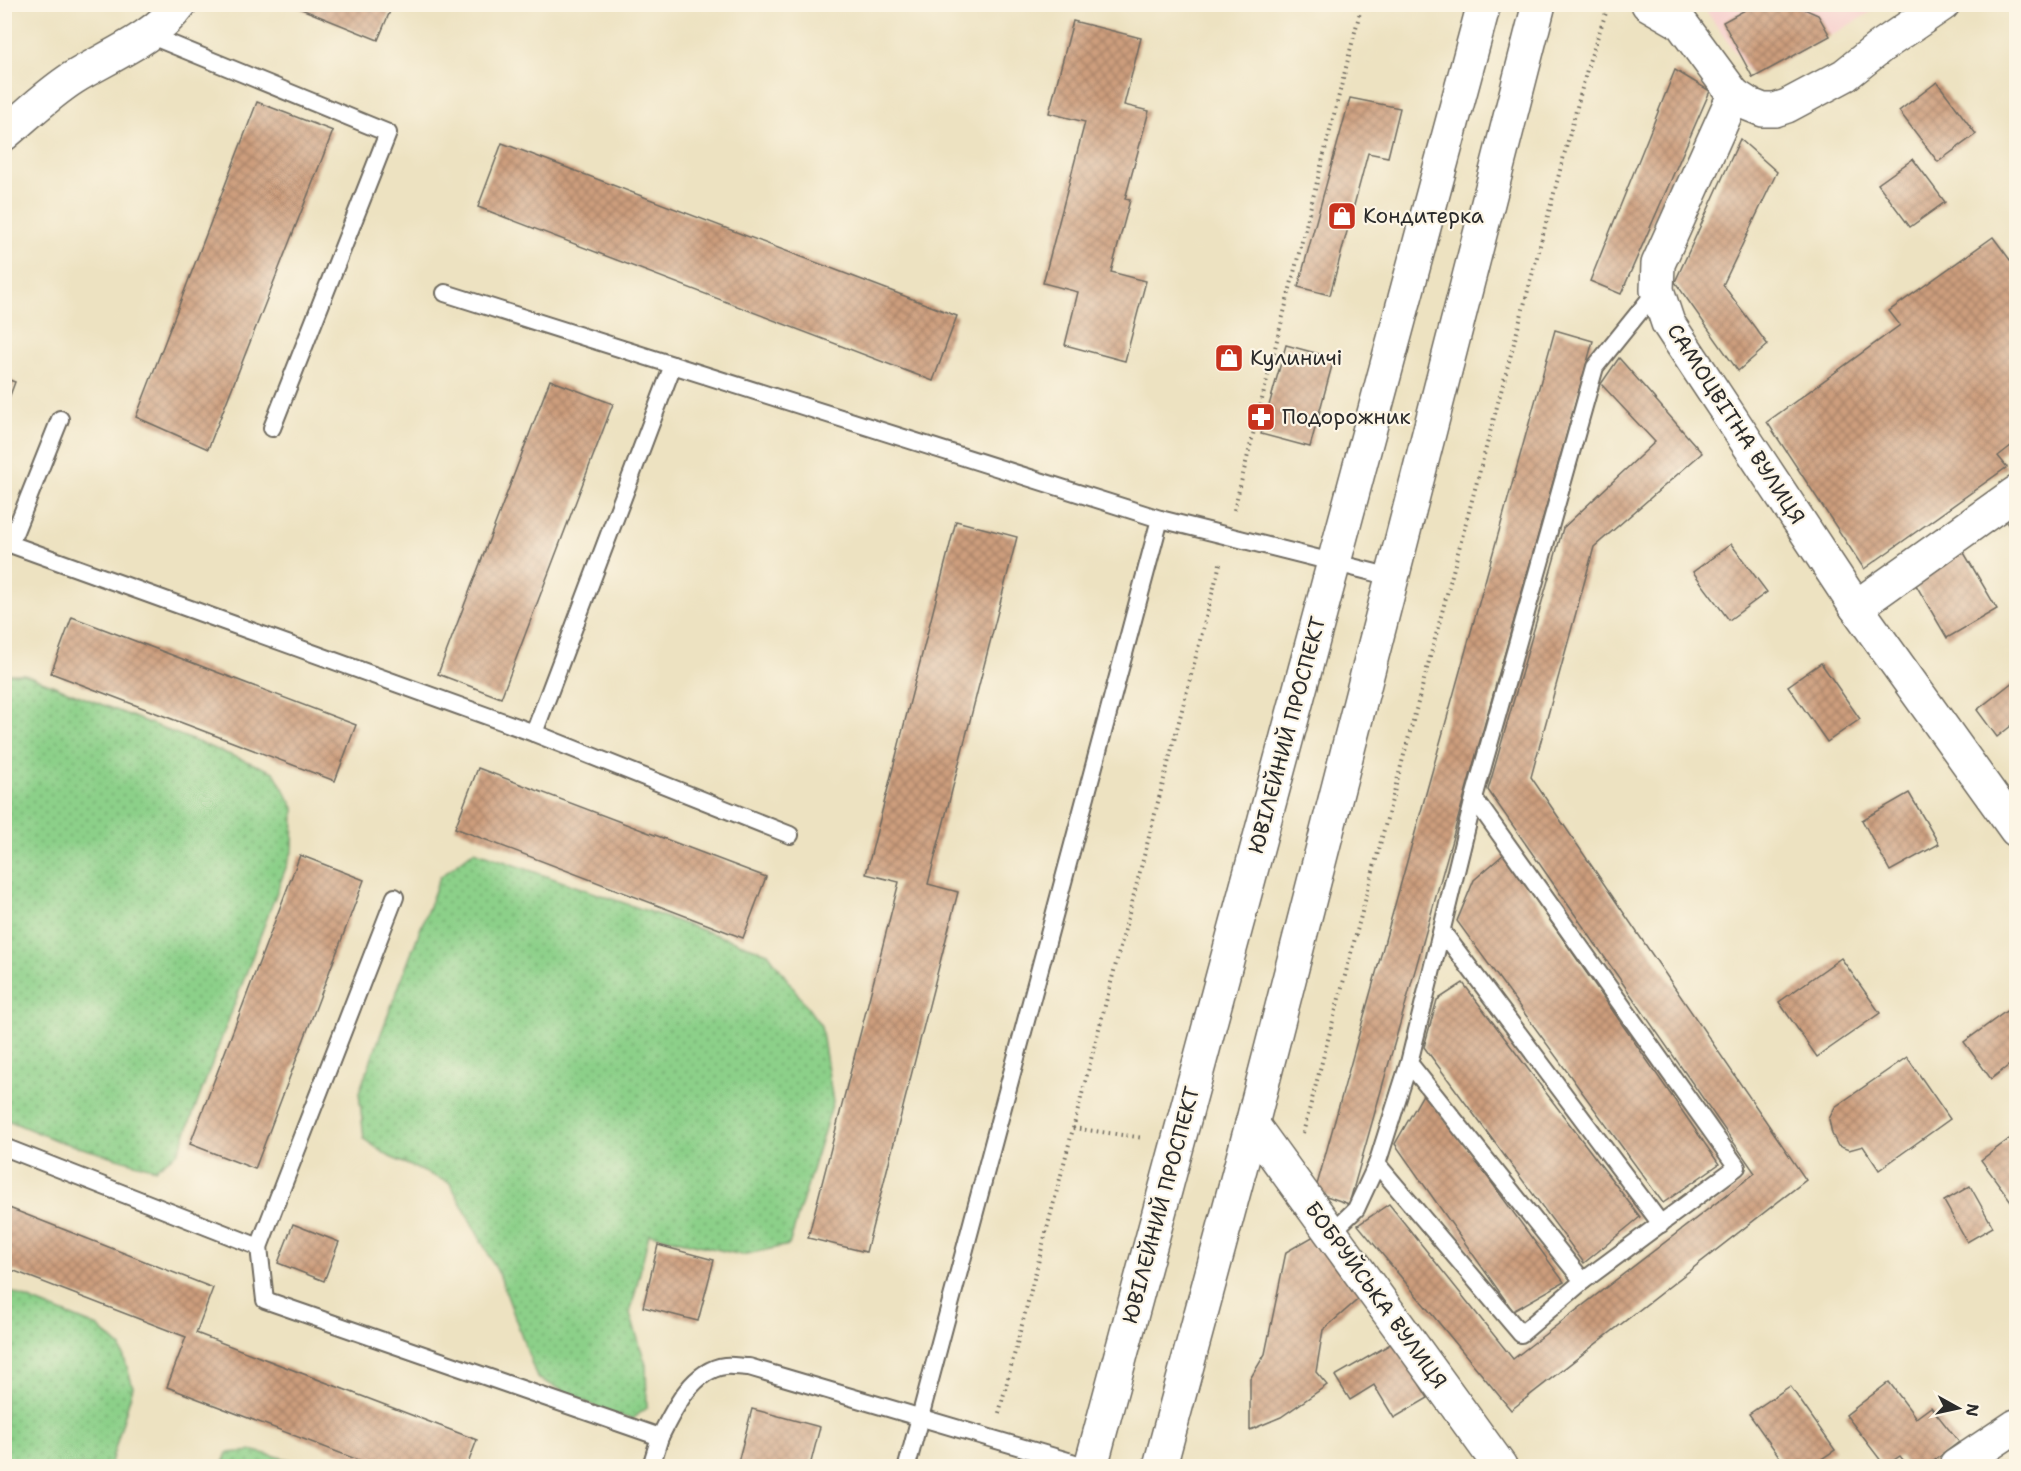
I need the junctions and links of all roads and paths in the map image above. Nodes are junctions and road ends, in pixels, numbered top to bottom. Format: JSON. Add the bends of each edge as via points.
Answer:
{"nodes":[{"id":1,"x":180,"y":4,"type":"edge"},
{"id":2,"x":1362,"y":4,"type":"edge"},
{"id":3,"x":1484,"y":4,"type":"edge"},
{"id":4,"x":1539,"y":4,"type":"edge"},
{"id":5,"x":1609,"y":4,"type":"edge"},
{"id":6,"x":1648,"y":4,"type":"edge"},
{"id":7,"x":1943,"y":4,"type":"edge"},
{"id":8,"x":149,"y":35,"type":"junction"},
{"id":9,"x":1734,"y":95,"type":"junction"},
{"id":10,"x":4,"y":134,"type":"edge"},
{"id":11,"x":1657,"y":291,"type":"junction"},
{"id":12,"x":445,"y":293,"type":"dead end"},
{"id":13,"x":673,"y":365,"type":"junction"},
{"id":14,"x":60,"y":418,"type":"dead end"},
{"id":15,"x":272,"y":428,"type":"dead end"},
{"id":16,"x":2016,"y":493,"type":"edge"},
{"id":17,"x":1160,"y":519,"type":"junction"},
{"id":18,"x":1227,"y":536,"type":"junction"},
{"id":19,"x":7,"y":551,"type":"edge"},
{"id":20,"x":1333,"y":562,"type":"junction"},
{"id":21,"x":1392,"y":577,"type":"junction"},
{"id":22,"x":1856,"y":607,"type":"junction"},
{"id":23,"x":534,"y":733,"type":"junction"},
{"id":24,"x":1474,"y":798,"type":"junction"},
{"id":25,"x":2016,"y":830,"type":"edge"},
{"id":26,"x":790,"y":835,"type":"dead end"},
{"id":27,"x":395,"y":897,"type":"dead end"},
{"id":28,"x":1442,"y":931,"type":"junction"},
{"id":29,"x":1409,"y":1063,"type":"junction"},
{"id":30,"x":1252,"y":1124,"type":"junction"},
{"id":31,"x":1073,"y":1128,"type":"junction"},
{"id":32,"x":1150,"y":1139,"type":"dead end"},
{"id":33,"x":4,"y":1147,"type":"edge"},
{"id":34,"x":1377,"y":1164,"type":"junction"},
{"id":35,"x":1291,"y":1178,"type":"junction"},
{"id":36,"x":1661,"y":1224,"type":"junction"},
{"id":37,"x":1331,"y":1233,"type":"junction"},
{"id":38,"x":259,"y":1247,"type":"junction"},
{"id":39,"x":1583,"y":1281,"type":"junction"},
{"id":40,"x":921,"y":1418,"type":"junction"},
{"id":41,"x":2016,"y":1426,"type":"edge"},
{"id":42,"x":660,"y":1437,"type":"junction"},
{"id":43,"x":992,"y":1439,"type":"junction"},
{"id":44,"x":1994,"y":1456,"type":"edge"},
{"id":45,"x":651,"y":1467,"type":"edge"},
{"id":46,"x":907,"y":1467,"type":"edge"},
{"id":47,"x":1085,"y":1467,"type":"edge"},
{"id":48,"x":1091,"y":1467,"type":"edge"},
{"id":49,"x":1160,"y":1467,"type":"edge"},
{"id":50,"x":1500,"y":1467,"type":"edge"},
{"id":51,"x":1956,"y":1467,"type":"edge"}],
"edges":[{"from":1,"to":8,"type":"main road"},
{"from":2,"to":18,"type":"path"},
{"from":3,"to":20,"type":"main road","name":"ЮВІЛЕЙНИЙ ПРОСПЕКТ"},
{"from":4,"to":21,"type":"main road"},
{"from":5,"to":35,"type":"path","via":[[1586,73]]},
{"from":6,"to":9,"type":"main road","via":[[1681,23]]},
{"from":7,"to":9,"type":"main road","via":[[1845,75],[1787,106],[1763,110]]},
{"from":8,"to":10,"type":"main road","via":[[55,90]]},
{"from":8,"to":15,"type":"lane","via":[[388,133]]},
{"from":9,"to":11,"type":"main road","name":"САМОЦВІТНА ВУЛИЦЯ","via":[[1658,264]]},
{"from":11,"to":22,"type":"main road","name":"САМОЦВІТНА ВУЛИЦЯ","via":[[1668,323]]},
{"from":11,"to":24,"type":"lane","via":[[1595,367]]},
{"from":12,"to":13,"type":"lane"},
{"from":13,"to":17,"type":"lane"},
{"from":13,"to":23,"type":"lane"},
{"from":14,"to":19,"type":"lane"},
{"from":16,"to":22,"type":"main road"},
{"from":17,"to":18,"type":"lane"},
{"from":17,"to":40,"type":"lane"},
{"from":18,"to":20,"type":"lane"},
{"from":18,"to":31,"type":"path"},
{"from":19,"to":23,"type":"lane"},
{"from":20,"to":21,"type":"lane"},
{"from":20,"to":48,"type":"main road","name":"ЮВІЛЕЙНИЙ ПРОСПЕКТ"},
{"from":21,"to":30,"type":"main road"},
{"from":22,"to":25,"type":"main road","name":"САМОЦВІТНА ВУЛИЦЯ"},
{"from":23,"to":26,"type":"lane"},
{"from":24,"to":28,"type":"lane"},
{"from":24,"to":36,"type":"lane","via":[[1737,1167]]},
{"from":27,"to":38,"type":"lane"},
{"from":28,"to":29,"type":"lane"},
{"from":28,"to":36,"type":"lane"},
{"from":29,"to":34,"type":"lane"},
{"from":29,"to":39,"type":"lane"},
{"from":30,"to":35,"type":"main road","name":"БОБРУЙСЬКА ВУЛИЦЯ"},
{"from":30,"to":49,"type":"main road"},
{"from":31,"to":32,"type":"path"},
{"from":31,"to":43,"type":"path"},
{"from":33,"to":38,"type":"lane"},
{"from":34,"to":37,"type":"lane","via":[[1356,1209]]},
{"from":34,"to":39,"type":"lane","via":[[1521,1334]]},
{"from":35,"to":37,"type":"main road","name":"БОБРУЙСЬКА ВУЛИЦЯ"},
{"from":36,"to":39,"type":"lane"},
{"from":37,"to":50,"type":"main road","name":"БОБРУЙСЬКА ВУЛИЦЯ"},
{"from":38,"to":42,"type":"lane","via":[[265,1300]]},
{"from":40,"to":42,"type":"lane","via":[[748,1367],[723,1366],[703,1374],[680,1398]]},
{"from":40,"to":43,"type":"lane"},
{"from":40,"to":46,"type":"lane"},
{"from":41,"to":44,"type":"main road"},
{"from":42,"to":45,"type":"lane"},
{"from":43,"to":47,"type":"lane"},
{"from":44,"to":51,"type":"main road"}]}
